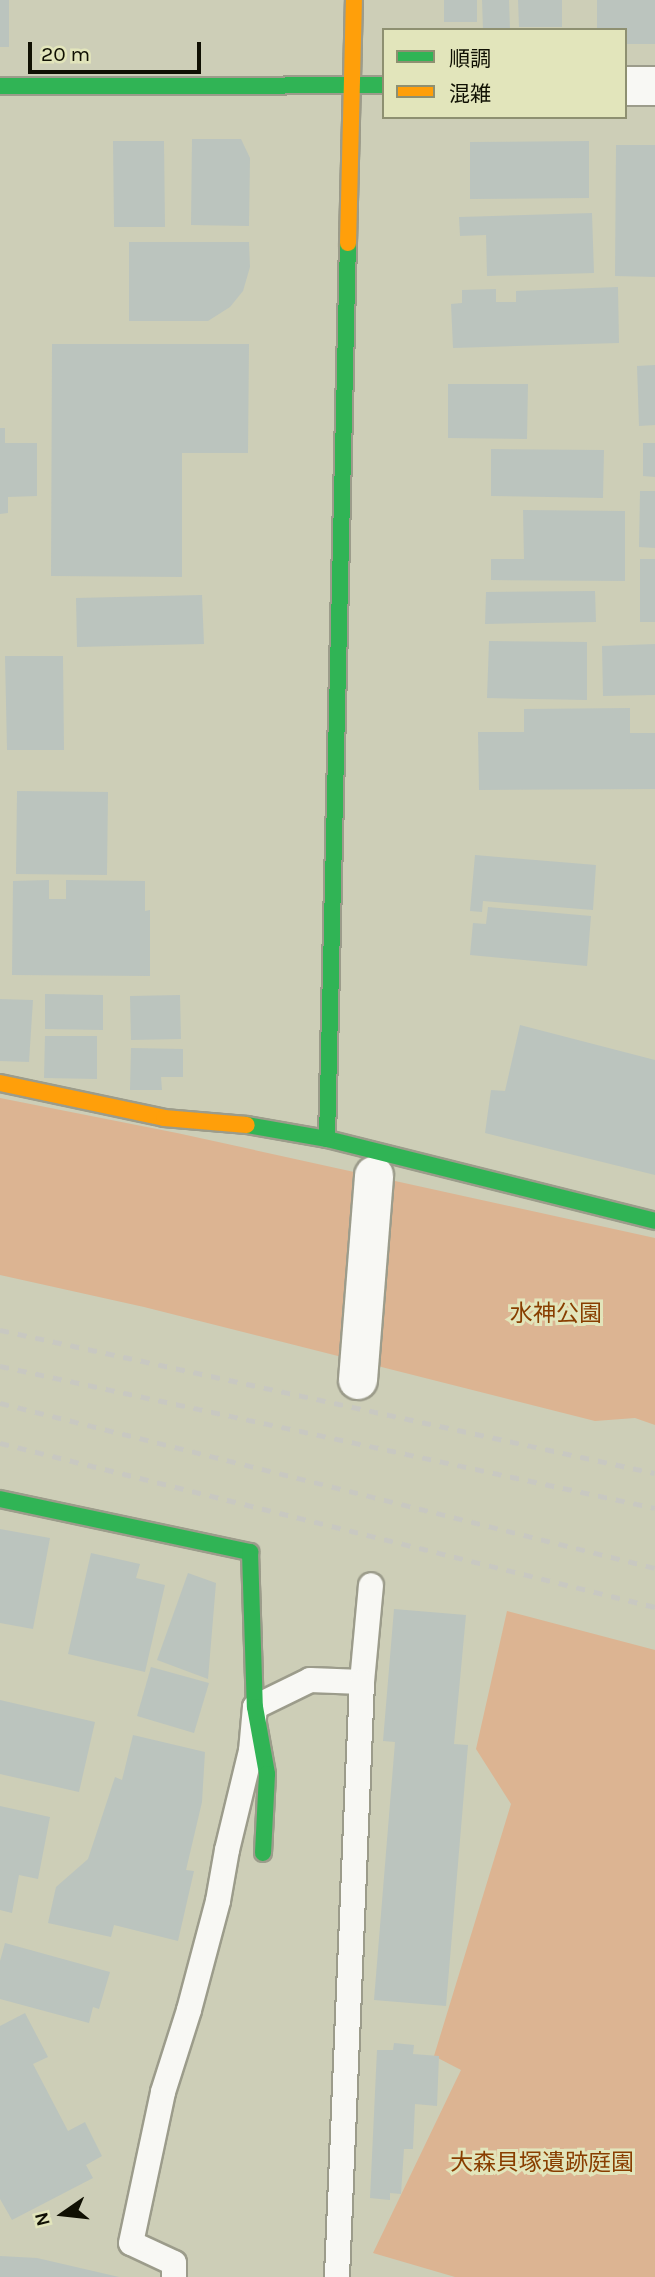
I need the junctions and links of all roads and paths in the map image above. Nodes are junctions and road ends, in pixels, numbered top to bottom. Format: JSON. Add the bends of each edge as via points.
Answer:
{"nodes":[{"id":1,"x":354,"y":0,"type":"edge"},
{"id":2,"x":354,"y":85,"type":"junction"},
{"id":3,"x":382,"y":85,"type":"edge"},
{"id":4,"x":0,"y":86,"type":"edge"},
{"id":5,"x":627,"y":86,"type":"edge"},
{"id":6,"x":655,"y":86,"type":"edge"},
{"id":7,"x":0,"y":1083,"type":"edge"},
{"id":8,"x":327,"y":1139,"type":"junction"},
{"id":9,"x":374,"y":1176,"type":"dead end"},
{"id":10,"x":655,"y":1221,"type":"edge"},
{"id":11,"x":358,"y":1380,"type":"dead end"},
{"id":12,"x":0,"y":1499,"type":"edge"},
{"id":13,"x":371,"y":1585,"type":"dead end"},
{"id":14,"x":362,"y":1682,"type":"junction"},
{"id":15,"x":255,"y":1707,"type":"junction"},
{"id":16,"x":263,"y":1853,"type":"dead end"},
{"id":17,"x":174,"y":2277,"type":"edge"},
{"id":18,"x":337,"y":2277,"type":"edge"}],
"edges":[{"from":1,"to":2,"type":"street"},
{"from":2,"to":3,"type":"street"},
{"from":2,"to":4,"type":"street"},
{"from":2,"to":8,"type":"street"},
{"from":5,"to":6,"type":"street"},
{"from":7,"to":8,"type":"street","via":[[164,1118],[237,1123]]},
{"from":8,"to":10,"type":"street"},
{"from":9,"to":11,"type":"street"},
{"from":12,"to":15,"type":"street","via":[[250,1552]]},
{"from":13,"to":14,"type":"lane"},
{"from":14,"to":15,"type":"lane","via":[[310,1680]]},
{"from":14,"to":18,"type":"lane"},
{"from":15,"to":16,"type":"street","via":[[267,1774]]},
{"from":15,"to":17,"type":"lane","via":[[251,1751],[218,1901],[163,2092],[131,2243],[174,2263]]}]}
